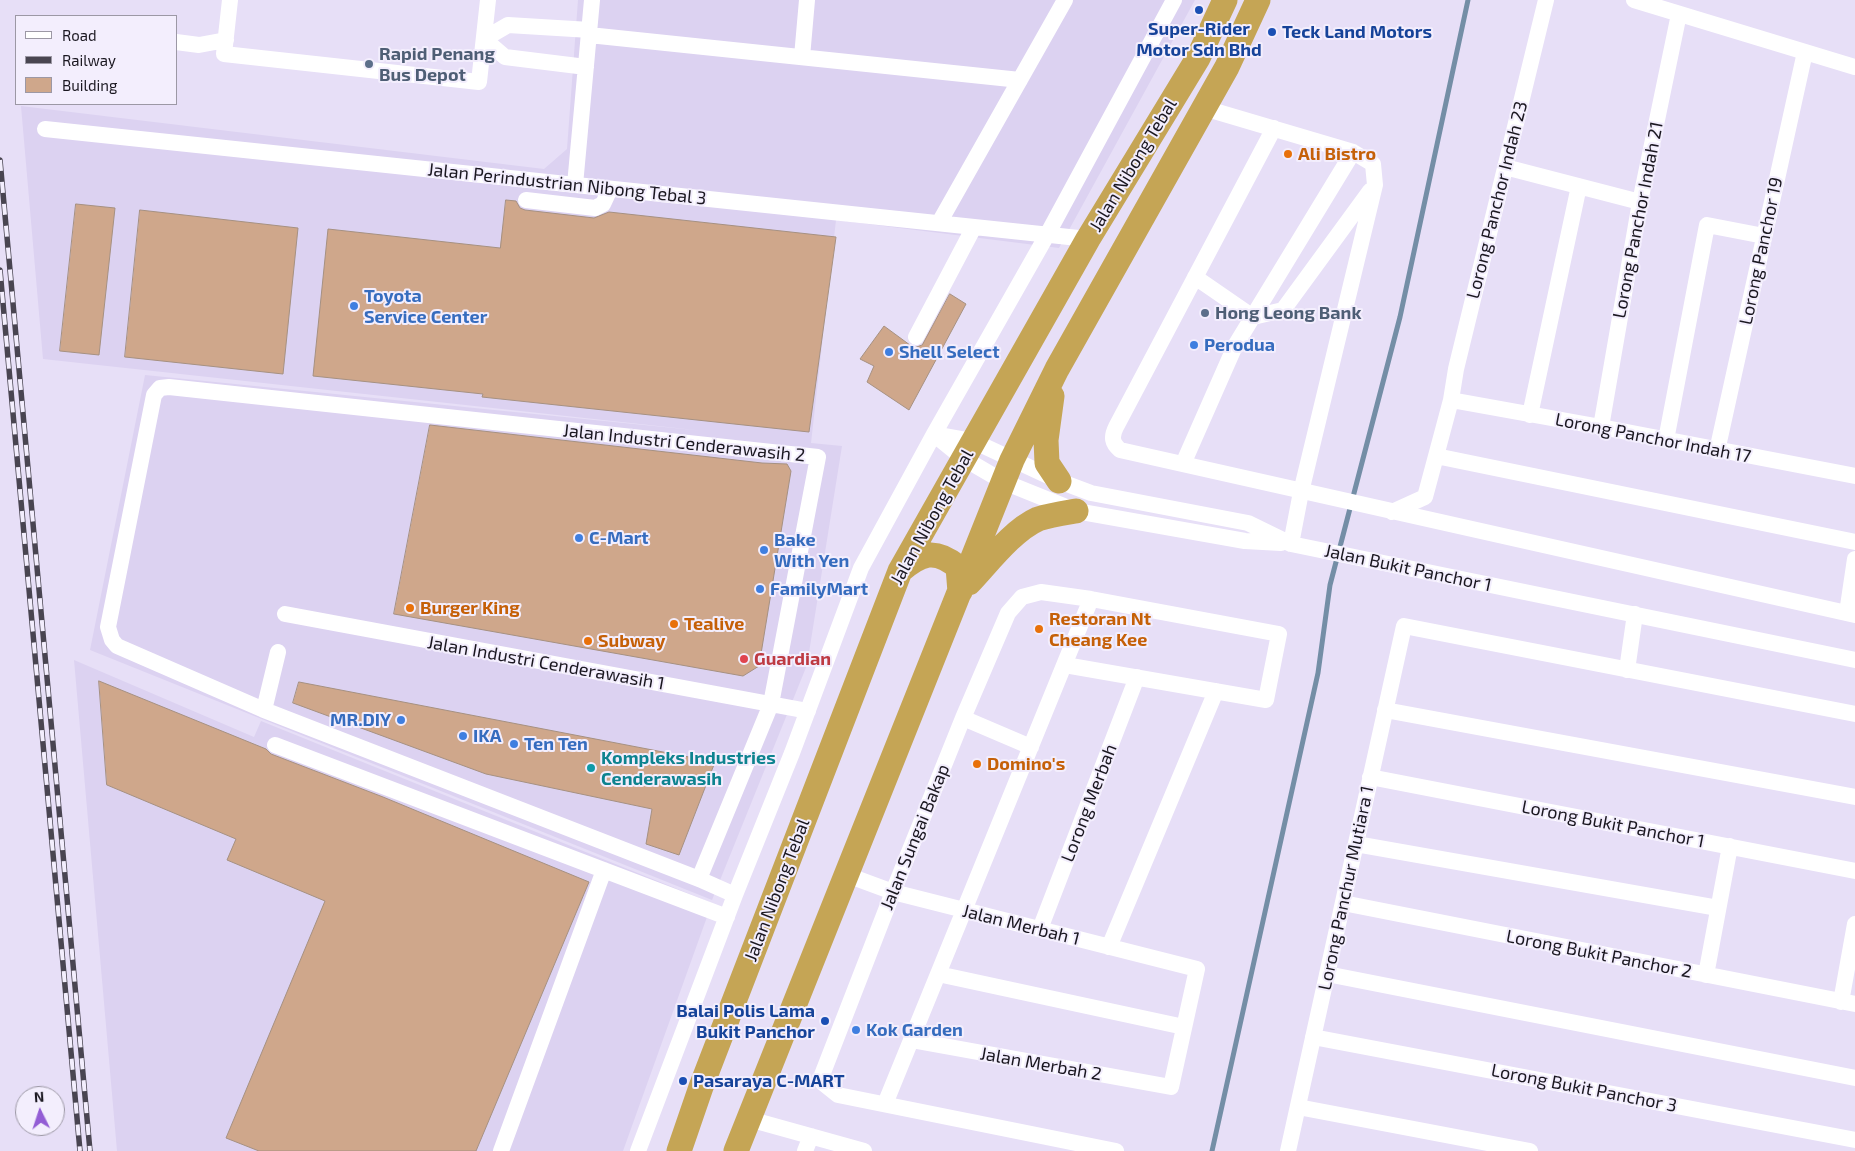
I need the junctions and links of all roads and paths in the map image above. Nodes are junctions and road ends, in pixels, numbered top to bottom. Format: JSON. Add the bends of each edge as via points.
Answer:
{"nodes":[{"id":1,"x":230,"y":0,"type":"edge"},
{"id":2,"x":488,"y":0,"type":"edge"},
{"id":3,"x":592,"y":0,"type":"edge"},
{"id":4,"x":807,"y":0,"type":"edge"},
{"id":5,"x":1065,"y":0,"type":"edge"},
{"id":6,"x":1174,"y":0,"type":"edge"},
{"id":7,"x":1225,"y":0,"type":"edge"},
{"id":8,"x":1258,"y":0,"type":"edge"},
{"id":9,"x":1546,"y":0,"type":"edge"},
{"id":10,"x":1634,"y":0,"type":"edge"},
{"id":11,"x":1679,"y":14,"type":"junction"},
{"id":12,"x":508,"y":25,"type":"junction"},
{"id":13,"x":589,"y":32,"type":"junction"},
{"id":14,"x":484,"y":39,"type":"junction"},
{"id":15,"x":226,"y":40,"type":"junction"},
{"id":16,"x":178,"y":42,"type":"edge"},
{"id":17,"x":1805,"y":52,"type":"junction"},
{"id":18,"x":504,"y":57,"type":"junction"},
{"id":19,"x":802,"y":57,"type":"junction"},
{"id":20,"x":586,"y":67,"type":"junction"},
{"id":21,"x":1855,"y":67,"type":"edge"},
{"id":22,"x":1020,"y":80,"type":"junction"},
{"id":23,"x":1204,"y":108,"type":"junction"},
{"id":24,"x":1274,"y":128,"type":"junction"},
{"id":25,"x":45,"y":129,"type":"dead end"},
{"id":26,"x":1352,"y":152,"type":"junction"},
{"id":27,"x":1505,"y":167,"type":"junction"},
{"id":28,"x":575,"y":185,"type":"junction"},
{"id":29,"x":1374,"y":185,"type":"junction"},
{"id":30,"x":1578,"y":186,"type":"junction"},
{"id":31,"x":610,"y":189,"type":"junction"},
{"id":32,"x":526,"y":200,"type":"dead end"},
{"id":33,"x":1640,"y":202,"type":"junction"},
{"id":34,"x":939,"y":224,"type":"junction"},
{"id":35,"x":974,"y":227,"type":"junction"},
{"id":36,"x":1048,"y":235,"type":"junction"},
{"id":37,"x":1764,"y":236,"type":"junction"},
{"id":38,"x":1088,"y":239,"type":"junction"},
{"id":39,"x":1194,"y":277,"type":"junction"},
{"id":40,"x":1253,"y":317,"type":"junction"},
{"id":41,"x":916,"y":337,"type":"dead end"},
{"id":42,"x":1057,"y":369,"type":"junction"},
{"id":43,"x":1451,"y":400,"type":"junction"},
{"id":44,"x":1530,"y":415,"type":"junction"},
{"id":45,"x":1601,"y":427,"type":"junction"},
{"id":46,"x":934,"y":434,"type":"junction"},
{"id":47,"x":1666,"y":440,"type":"junction"},
{"id":48,"x":968,"y":450,"type":"junction"},
{"id":49,"x":1717,"y":451,"type":"junction"},
{"id":50,"x":1436,"y":456,"type":"junction"},
{"id":51,"x":1183,"y":464,"type":"junction"},
{"id":52,"x":1008,"y":471,"type":"junction"},
{"id":53,"x":1855,"y":476,"type":"edge"},
{"id":54,"x":1059,"y":481,"type":"junction"},
{"id":55,"x":1309,"y":493,"type":"junction"},
{"id":56,"x":1076,"y":510,"type":"junction"},
{"id":57,"x":1392,"y":512,"type":"junction"},
{"id":58,"x":1855,"y":542,"type":"edge"},
{"id":59,"x":1291,"y":544,"type":"junction"},
{"id":60,"x":1855,"y":559,"type":"edge"},
{"id":61,"x":900,"y":571,"type":"junction"},
{"id":62,"x":960,"y":592,"type":"junction"},
{"id":63,"x":1091,"y":599,"type":"junction"},
{"id":64,"x":285,"y":614,"type":"dead end"},
{"id":65,"x":1635,"y":614,"type":"junction"},
{"id":66,"x":1851,"y":614,"type":"edge"},
{"id":67,"x":278,"y":652,"type":"dead end"},
{"id":68,"x":1855,"y":660,"type":"edge"},
{"id":69,"x":1064,"y":664,"type":"junction"},
{"id":70,"x":1627,"y":670,"type":"junction"},
{"id":71,"x":1137,"y":677,"type":"junction"},
{"id":72,"x":1216,"y":691,"type":"junction"},
{"id":73,"x":772,"y":704,"type":"junction"},
{"id":74,"x":264,"y":710,"type":"junction"},
{"id":75,"x":1385,"y":710,"type":"junction"},
{"id":76,"x":808,"y":711,"type":"junction"},
{"id":77,"x":1855,"y":714,"type":"edge"},
{"id":78,"x":964,"y":718,"type":"junction"},
{"id":79,"x":275,"y":745,"type":"dead end"},
{"id":80,"x":1031,"y":747,"type":"junction"},
{"id":81,"x":1370,"y":777,"type":"junction"},
{"id":82,"x":1855,"y":797,"type":"edge"},
{"id":83,"x":1356,"y":844,"type":"junction"},
{"id":84,"x":1730,"y":846,"type":"junction"},
{"id":85,"x":604,"y":870,"type":"junction"},
{"id":86,"x":1855,"y":871,"type":"edge"},
{"id":87,"x":847,"y":875,"type":"junction"},
{"id":88,"x":699,"y":879,"type":"junction"},
{"id":89,"x":893,"y":892,"type":"junction"},
{"id":90,"x":735,"y":895,"type":"junction"},
{"id":91,"x":1343,"y":903,"type":"junction"},
{"id":92,"x":1718,"y":908,"type":"junction"},
{"id":93,"x":963,"y":910,"type":"junction"},
{"id":94,"x":726,"y":917,"type":"junction"},
{"id":95,"x":1040,"y":929,"type":"junction"},
{"id":96,"x":1854,"y":932,"type":"edge"},
{"id":97,"x":1109,"y":947,"type":"junction"},
{"id":98,"x":938,"y":974,"type":"junction"},
{"id":99,"x":1327,"y":974,"type":"junction"},
{"id":100,"x":1706,"y":975,"type":"junction"},
{"id":101,"x":1848,"y":1003,"type":"edge"},
{"id":102,"x":1184,"y":1027,"type":"junction"},
{"id":103,"x":1313,"y":1037,"type":"junction"},
{"id":104,"x":911,"y":1040,"type":"junction"},
{"id":105,"x":1855,"y":1078,"type":"edge"},
{"id":106,"x":885,"y":1104,"type":"junction"},
{"id":107,"x":1298,"y":1107,"type":"junction"},
{"id":108,"x":749,"y":1119,"type":"junction"},
{"id":109,"x":1855,"y":1140,"type":"edge"},
{"id":110,"x":808,"y":1144,"type":"edge"},
{"id":111,"x":501,"y":1151,"type":"edge"},
{"id":112,"x":638,"y":1151,"type":"edge"},
{"id":113,"x":679,"y":1151,"type":"edge"},
{"id":114,"x":736,"y":1151,"type":"edge"},
{"id":115,"x":864,"y":1151,"type":"edge"},
{"id":116,"x":1116,"y":1151,"type":"edge"},
{"id":117,"x":1288,"y":1151,"type":"edge"},
{"id":118,"x":1530,"y":1151,"type":"edge"}],
"edges":[{"from":1,"to":15,"type":"street"},
{"from":2,"to":14,"type":"street"},
{"from":3,"to":13,"type":"street"},
{"from":4,"to":19,"type":"street"},
{"from":5,"to":22,"type":"street"},
{"from":6,"to":36,"type":"street"},
{"from":7,"to":38,"type":"highway","name":"Jalan Nibong Tebal","via":[[1198,58]]},
{"from":8,"to":23,"type":"highway","name":"Jalan Nibong Tebal"},
{"from":9,"to":27,"type":"street","name":"Lorong Panchor Indah 23"},
{"from":10,"to":11,"type":"street"},
{"from":11,"to":17,"type":"street"},
{"from":11,"to":33,"type":"street","name":"Lorong Panchor Indah 21"},
{"from":12,"to":13,"type":"street"},
{"from":12,"to":14,"type":"street"},
{"from":12,"to":18,"type":"street"},
{"from":13,"to":19,"type":"street"},
{"from":13,"to":20,"type":"street"},
{"from":14,"to":15,"type":"street","via":[[479,82],[224,54]]},
{"from":14,"to":18,"type":"street"},
{"from":15,"to":16,"type":"street","via":[[199,45]]},
{"from":17,"to":21,"type":"street"},
{"from":17,"to":37,"type":"street","name":"Lorong Panchor 19"},
{"from":18,"to":20,"type":"street"},
{"from":19,"to":22,"type":"street"},
{"from":20,"to":28,"type":"street"},
{"from":22,"to":34,"type":"street"},
{"from":23,"to":24,"type":"street"},
{"from":23,"to":42,"type":"highway","name":"Jalan Nibong Tebal"},
{"from":24,"to":26,"type":"street"},
{"from":24,"to":39,"type":"street"},
{"from":25,"to":28,"type":"street","name":"Jalan Perindustrian Nibong Tebal 3"},
{"from":26,"to":29,"type":"street","via":[[1373,164]]},
{"from":26,"to":40,"type":"street"},
{"from":27,"to":30,"type":"street"},
{"from":27,"to":43,"type":"street","name":"Lorong Panchor Indah 23"},
{"from":28,"to":31,"type":"street","name":"Jalan Perindustrian Nibong Tebal 3"},
{"from":29,"to":40,"type":"street","via":[[1283,310]]},
{"from":29,"to":55,"type":"street"},
{"from":30,"to":33,"type":"street"},
{"from":30,"to":44,"type":"street"},
{"from":31,"to":32,"type":"street","via":[[603,204],[595,208]]},
{"from":31,"to":34,"type":"street","name":"Jalan Perindustrian Nibong Tebal 3"},
{"from":33,"to":45,"type":"street","name":"Lorong Panchor Indah 21"},
{"from":34,"to":35,"type":"street","name":"Jalan Perindustrian Nibong Tebal 3"},
{"from":35,"to":36,"type":"street","name":"Jalan Perindustrian Nibong Tebal 3"},
{"from":35,"to":41,"type":"street"},
{"from":36,"to":38,"type":"street","name":"Jalan Perindustrian Nibong Tebal 3"},
{"from":36,"to":46,"type":"street"},
{"from":37,"to":47,"type":"street","via":[[1707,225]]},
{"from":37,"to":49,"type":"street","name":"Lorong Panchor 19"},
{"from":38,"to":48,"type":"highway","name":"Jalan Nibong Tebal"},
{"from":39,"to":40,"type":"street"},
{"from":39,"to":51,"type":"street","via":[[1112,438],[1120,450]]},
{"from":40,"to":51,"type":"street","via":[[1236,346]]},
{"from":42,"to":52,"type":"highway","name":"Jalan Nibong Tebal"},
{"from":42,"to":54,"type":"highway","via":[[1046,440],[1047,463]]},
{"from":43,"to":44,"type":"street","name":"Lorong Panchor Indah 17"},
{"from":43,"to":50,"type":"street","name":"Lorong Panchor Indah 23"},
{"from":44,"to":45,"type":"street","name":"Lorong Panchor Indah 17"},
{"from":45,"to":47,"type":"street","name":"Lorong Panchor Indah 17"},
{"from":46,"to":48,"type":"street"},
{"from":46,"to":76,"type":"street","via":[[861,568]]},
{"from":47,"to":49,"type":"street","name":"Lorong Panchor Indah 17"},
{"from":48,"to":52,"type":"street","name":"Jalan Bukit Panchor 1"},
{"from":48,"to":52,"type":"street"},
{"from":48,"to":61,"type":"highway","name":"Jalan Nibong Tebal"},
{"from":49,"to":53,"type":"street","name":"Lorong Panchor Indah 17"},
{"from":50,"to":57,"type":"street","name":"Lorong Panchor Indah 23","via":[[1425,497]]},
{"from":50,"to":58,"type":"street"},
{"from":51,"to":55,"type":"street"},
{"from":52,"to":54,"type":"street","name":"Jalan Bukit Panchor 1"},
{"from":52,"to":56,"type":"street"},
{"from":52,"to":62,"type":"highway","name":"Jalan Nibong Tebal"},
{"from":54,"to":59,"type":"street","name":"Jalan Bukit Panchor 1","via":[[1091,493],[1248,523]]},
{"from":55,"to":57,"type":"street"},
{"from":55,"to":59,"type":"street"},
{"from":56,"to":59,"type":"street","via":[[1245,542]]},
{"from":56,"to":62,"type":"highway","via":[[1025,526]]},
{"from":57,"to":66,"type":"street"},
{"from":59,"to":65,"type":"street","name":"Jalan Bukit Panchor 1"},
{"from":60,"to":66,"type":"street"},
{"from":61,"to":62,"type":"highway","via":[[925,555],[938,555],[958,568]]},
{"from":61,"to":113,"type":"highway","name":"Jalan Nibong Tebal"},
{"from":62,"to":87,"type":"highway","name":"Jalan Nibong Tebal"},
{"from":63,"to":69,"type":"street"},
{"from":63,"to":72,"type":"street","via":[[1279,634],[1266,700]]},
{"from":63,"to":78,"type":"street","name":"Jalan Sungai Bakap","via":[[1041,592],[1022,597],[1008,613]]},
{"from":64,"to":73,"type":"street","name":"Jalan Industri Cenderawasih 1"},
{"from":65,"to":68,"type":"street","name":"Jalan Bukit Panchor 1"},
{"from":65,"to":70,"type":"street"},
{"from":67,"to":74,"type":"street"},
{"from":69,"to":71,"type":"street"},
{"from":69,"to":80,"type":"street"},
{"from":70,"to":75,"type":"street","name":"Lorong Panchur Mutiara 1","via":[[1404,626]]},
{"from":70,"to":77,"type":"street"},
{"from":71,"to":72,"type":"street"},
{"from":71,"to":95,"type":"street","name":"Lorong Merbah"},
{"from":72,"to":97,"type":"street"},
{"from":73,"to":74,"type":"street","name":"Jalan Industri Cenderawasih 2","via":[[818,457],[160,388],[154,395],[108,627],[112,640],[117,646]]},
{"from":73,"to":76,"type":"street","name":"Jalan Industri Cenderawasih 1"},
{"from":73,"to":88,"type":"street","name":"Jalan Industri Cenderawasih 2"},
{"from":74,"to":88,"type":"street"},
{"from":75,"to":81,"type":"street","name":"Lorong Panchur Mutiara 1"},
{"from":75,"to":82,"type":"street"},
{"from":76,"to":90,"type":"street"},
{"from":78,"to":80,"type":"street"},
{"from":78,"to":89,"type":"street","name":"Jalan Sungai Bakap"},
{"from":79,"to":85,"type":"street"},
{"from":80,"to":93,"type":"street"},
{"from":81,"to":83,"type":"street","name":"Lorong Panchur Mutiara 1"},
{"from":81,"to":84,"type":"street","name":"Lorong Bukit Panchor 1"},
{"from":83,"to":91,"type":"street","name":"Lorong Panchur Mutiara 1"},
{"from":83,"to":92,"type":"street"},
{"from":84,"to":86,"type":"street","name":"Lorong Bukit Panchor 1"},
{"from":84,"to":92,"type":"street"},
{"from":85,"to":94,"type":"street"},
{"from":85,"to":111,"type":"street"},
{"from":87,"to":89,"type":"street","name":"Jalan Merbah 1"},
{"from":87,"to":108,"type":"highway","name":"Jalan Nibong Tebal"},
{"from":88,"to":90,"type":"street"},
{"from":89,"to":93,"type":"street","name":"Jalan Merbah 1"},
{"from":89,"to":106,"type":"street","name":"Jalan Sungai Bakap","via":[[822,1075],[822,1083],[838,1095]]},
{"from":90,"to":94,"type":"street"},
{"from":91,"to":99,"type":"street","name":"Lorong Panchur Mutiara 1"},
{"from":91,"to":100,"type":"street","name":"Lorong Bukit Panchor 2"},
{"from":92,"to":100,"type":"street"},
{"from":93,"to":95,"type":"street","name":"Jalan Merbah 1"},
{"from":93,"to":98,"type":"street"},
{"from":94,"to":112,"type":"street"},
{"from":95,"to":97,"type":"street","name":"Jalan Merbah 1"},
{"from":96,"to":101,"type":"street"},
{"from":97,"to":102,"type":"street","name":"Jalan Merbah 1","via":[[1197,969]]},
{"from":98,"to":102,"type":"street"},
{"from":98,"to":104,"type":"street"},
{"from":99,"to":103,"type":"street","name":"Lorong Panchur Mutiara 1"},
{"from":99,"to":105,"type":"street"},
{"from":100,"to":101,"type":"street","name":"Lorong Bukit Panchor 2"},
{"from":102,"to":104,"type":"street","name":"Jalan Merbah 2","via":[[1171,1087]]},
{"from":103,"to":107,"type":"street","name":"Lorong Panchur Mutiara 1"},
{"from":103,"to":109,"type":"street","name":"Lorong Bukit Panchor 3"},
{"from":104,"to":106,"type":"street"},
{"from":106,"to":116,"type":"street"},
{"from":107,"to":117,"type":"street","name":"Lorong Panchur Mutiara 1"},
{"from":107,"to":118,"type":"street"},
{"from":108,"to":110,"type":"street"},
{"from":108,"to":114,"type":"highway","name":"Jalan Nibong Tebal"},
{"from":110,"to":115,"type":"street"}]}
